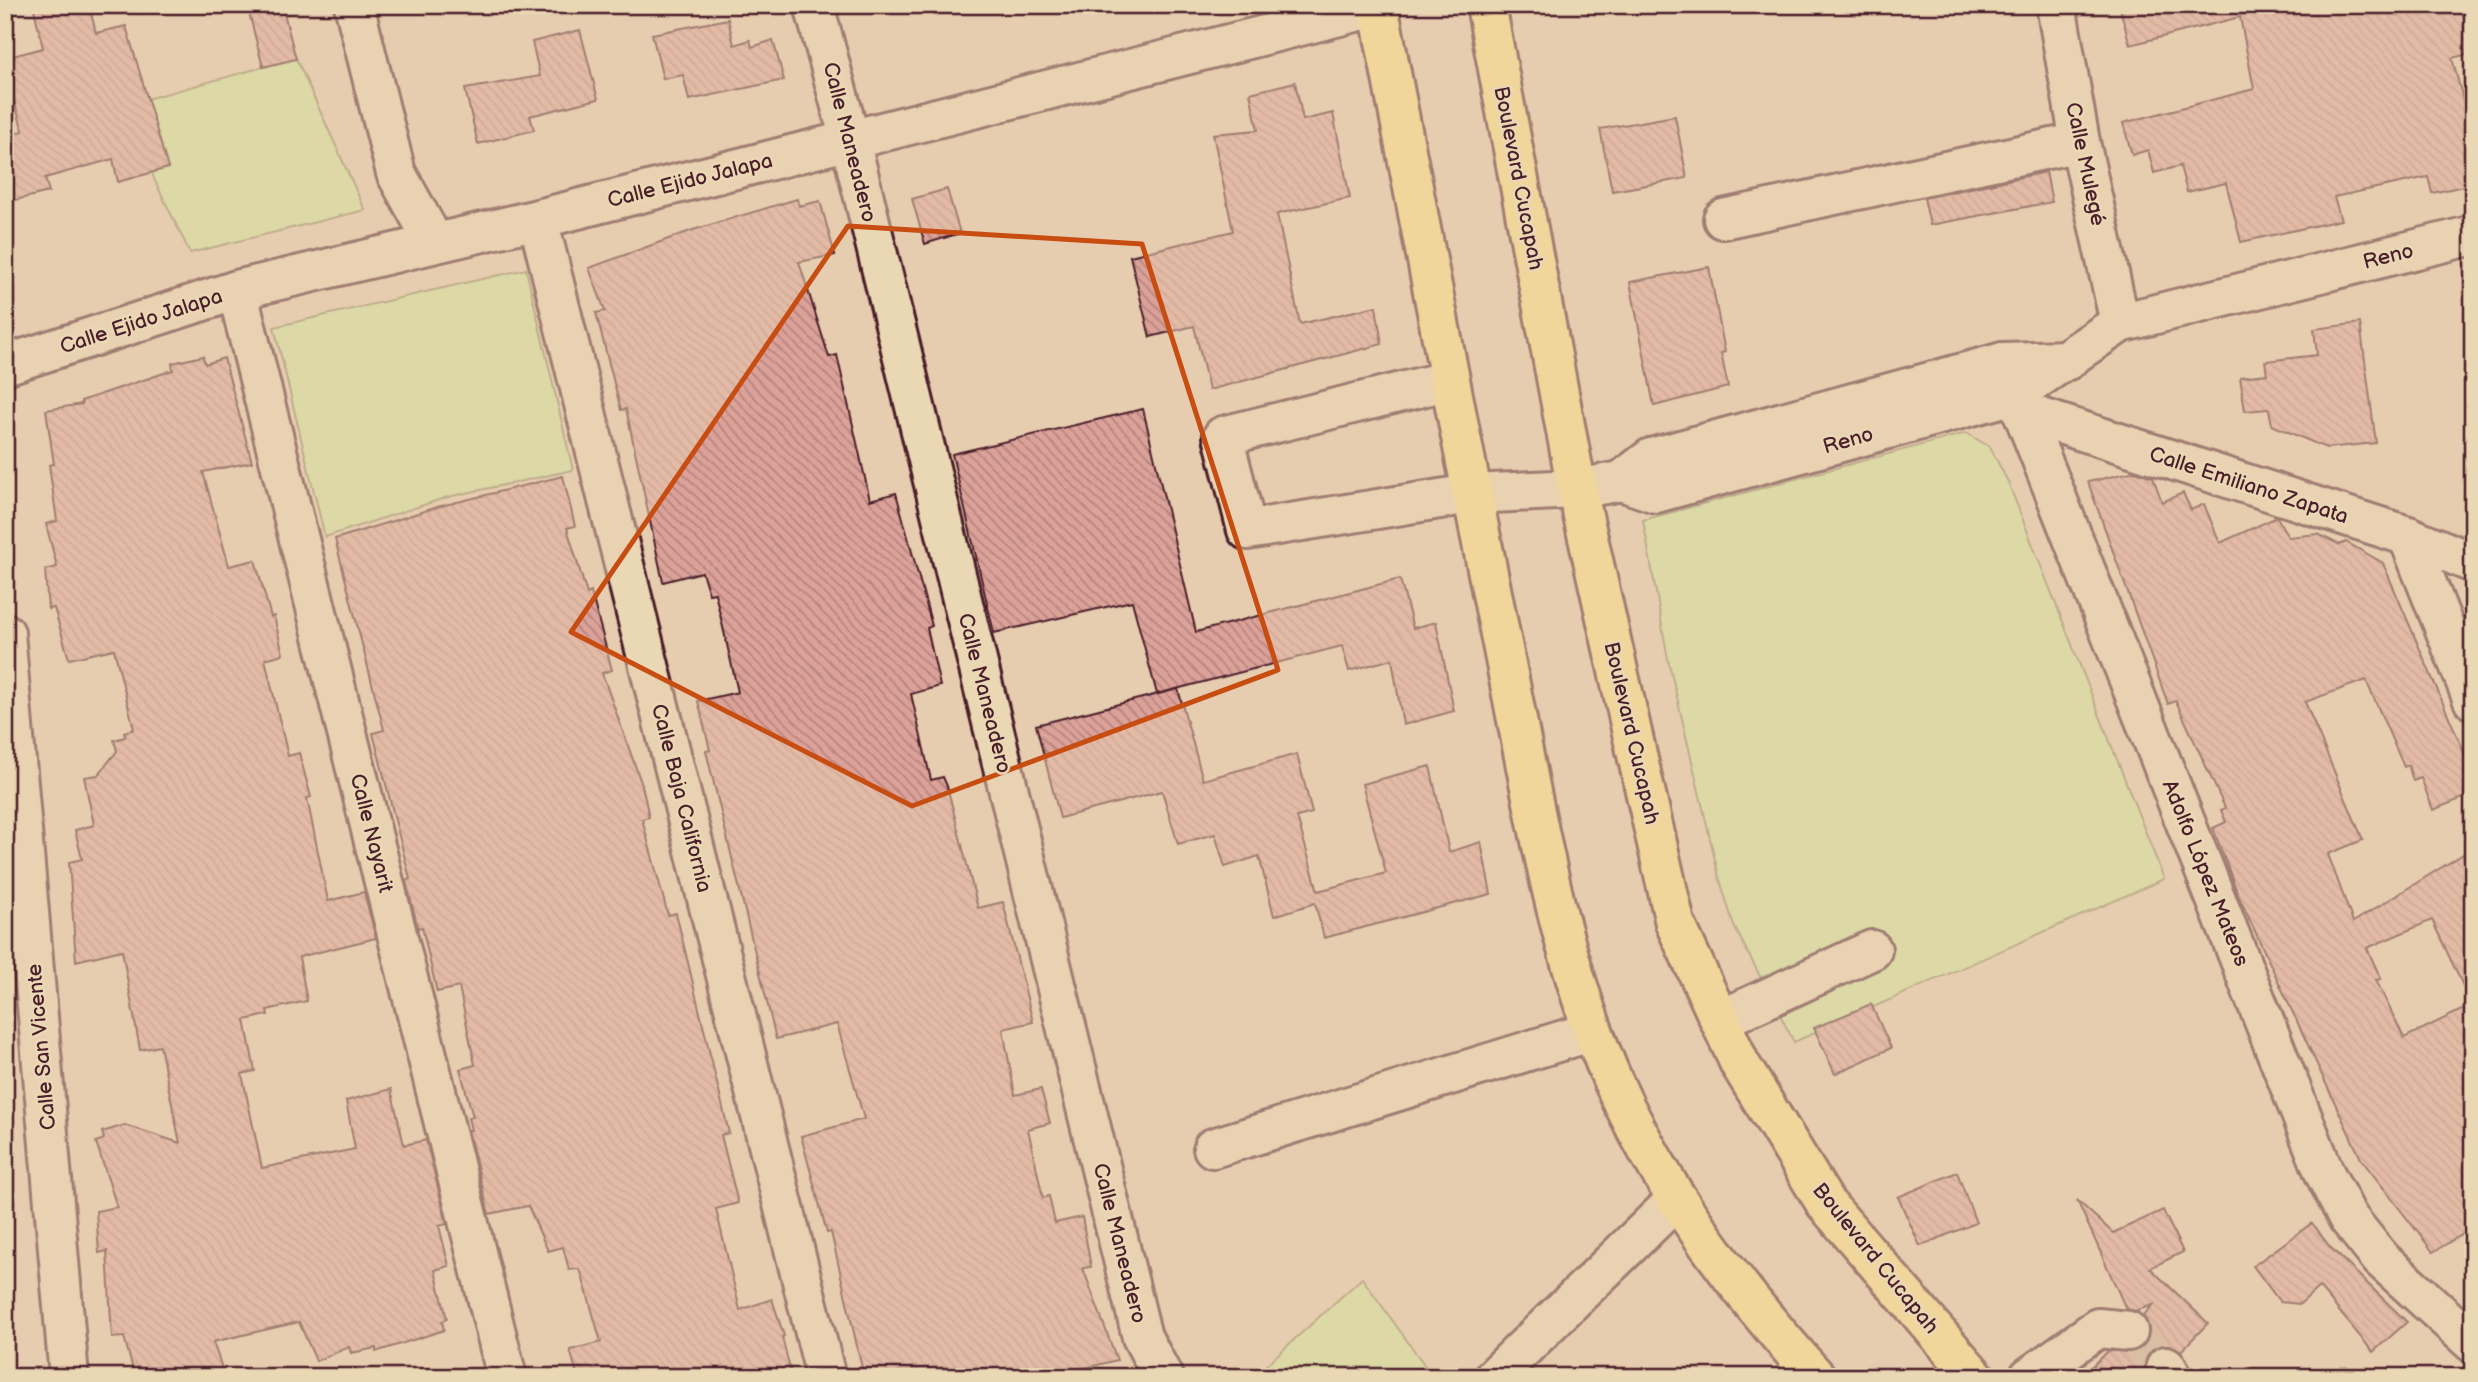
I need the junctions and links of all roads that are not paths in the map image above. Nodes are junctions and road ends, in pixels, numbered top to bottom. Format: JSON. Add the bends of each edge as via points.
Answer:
{"nodes":[{"id":1,"x":354,"y":5,"type":"edge"},
{"id":2,"x":814,"y":5,"type":"edge"},
{"id":3,"x":1486,"y":5,"type":"edge"},
{"id":4,"x":2056,"y":5,"type":"edge"},
{"id":5,"x":1378,"y":6,"type":"edge"},
{"id":6,"x":850,"y":140,"type":"junction"},
{"id":7,"x":2080,"y":142,"type":"junction"},
{"id":8,"x":538,"y":219,"type":"junction"},
{"id":9,"x":1723,"y":219,"type":"dead end"},
{"id":10,"x":2473,"y":234,"type":"edge"},
{"id":11,"x":434,"y":242,"type":"junction"},
{"id":12,"x":237,"y":290,"type":"junction"},
{"id":13,"x":2120,"y":323,"type":"junction"},
{"id":14,"x":5,"y":365,"type":"edge"},
{"id":15,"x":1450,"y":380,"type":"junction"},
{"id":16,"x":2014,"y":389,"type":"junction"},
{"id":17,"x":1577,"y":488,"type":"junction"},
{"id":18,"x":1471,"y":494,"type":"junction"},
{"id":19,"x":2408,"y":536,"type":"junction"},
{"id":20,"x":2473,"y":564,"type":"edge"},
{"id":21,"x":5,"y":633,"type":"edge"},
{"id":22,"x":2473,"y":700,"type":"edge"},
{"id":23,"x":1871,"y":950,"type":"dead end"},
{"id":24,"x":1722,"y":1019,"type":"junction"},
{"id":25,"x":1593,"y":1031,"type":"junction"},
{"id":26,"x":1213,"y":1148,"type":"dead end"},
{"id":27,"x":1677,"y":1199,"type":"junction"},
{"id":28,"x":2128,"y":1331,"type":"tunnel mouth"},
{"id":29,"x":2473,"y":1343,"type":"edge"},
{"id":30,"x":69,"y":1377,"type":"edge"},
{"id":31,"x":508,"y":1377,"type":"edge"},
{"id":32,"x":826,"y":1377,"type":"edge"},
{"id":33,"x":1163,"y":1377,"type":"edge"},
{"id":34,"x":1494,"y":1377,"type":"edge"},
{"id":35,"x":1816,"y":1377,"type":"edge"},
{"id":36,"x":1975,"y":1377,"type":"edge"},
{"id":37,"x":2029,"y":1377,"type":"edge"}],
"edges":[{"from":1,"to":11,"type":"street","via":[[396,173]]},
{"from":2,"to":6,"type":"street","name":"Calle Maneadero"},
{"from":3,"to":17,"type":"main road","name":"Boulevard Cucapah"},
{"from":4,"to":7,"type":"street","name":"Calle Mulegé"},
{"from":5,"to":6,"type":"street","name":"Calle Ejido Jalapa"},
{"from":5,"to":15,"type":"main road"},
{"from":6,"to":8,"type":"street","name":"Calle Ejido Jalapa"},
{"from":6,"to":33,"type":"street","name":"Calle Maneadero","via":[[1142,1337]]},
{"from":7,"to":9,"type":"street"},
{"from":7,"to":13,"type":"street","name":"Calle Mulegé"},
{"from":8,"to":11,"type":"street","name":"Calle Ejido Jalapa"},
{"from":8,"to":32,"type":"street","name":"Calle Baja California"},
{"from":10,"to":13,"type":"street","name":"Reno"},
{"from":11,"to":12,"type":"street","name":"Calle Ejido Jalapa"},
{"from":12,"to":14,"type":"street","name":"Calle Ejido Jalapa"},
{"from":12,"to":31,"type":"street","name":"Calle Nayarit"},
{"from":13,"to":16,"type":"street","name":"Reno","via":[[2068,360]]},
{"from":15,"to":18,"type":"main road"},
{"from":15,"to":18,"type":"street","name":"Reno","via":[[1223,436],[1247,530]]},
{"from":16,"to":17,"type":"street","name":"Reno","via":[[1651,458],[1621,481]]},
{"from":16,"to":19,"type":"street","name":"Calle Emiliano Zapata"},
{"from":16,"to":29,"type":"street","name":"Adolfo López Mateos","via":[[2324,1172],[2348,1218],[2381,1259]]},
{"from":17,"to":18,"type":"street","name":"Reno"},
{"from":17,"to":24,"type":"main road","name":"Boulevard Cucapah","via":[[1675,923]]},
{"from":18,"to":25,"type":"main road","via":[[1555,906]]},
{"from":19,"to":20,"type":"street","name":"Calle Emiliano Zapata"},
{"from":19,"to":22,"type":"street"},
{"from":21,"to":30,"type":"street","name":"Calle San Vicente"},
{"from":23,"to":24,"type":"street"},
{"from":24,"to":36,"type":"main road","name":"Boulevard Cucapah","via":[[1740,1064],[1826,1205]]},
{"from":25,"to":26,"type":"street"},
{"from":25,"to":27,"type":"main road","via":[[1615,1085]]},
{"from":27,"to":34,"type":"street"},
{"from":27,"to":35,"type":"main road","via":[[1763,1319]]},
{"from":28,"to":37,"type":"street","via":[[2098,1328]]}]}
